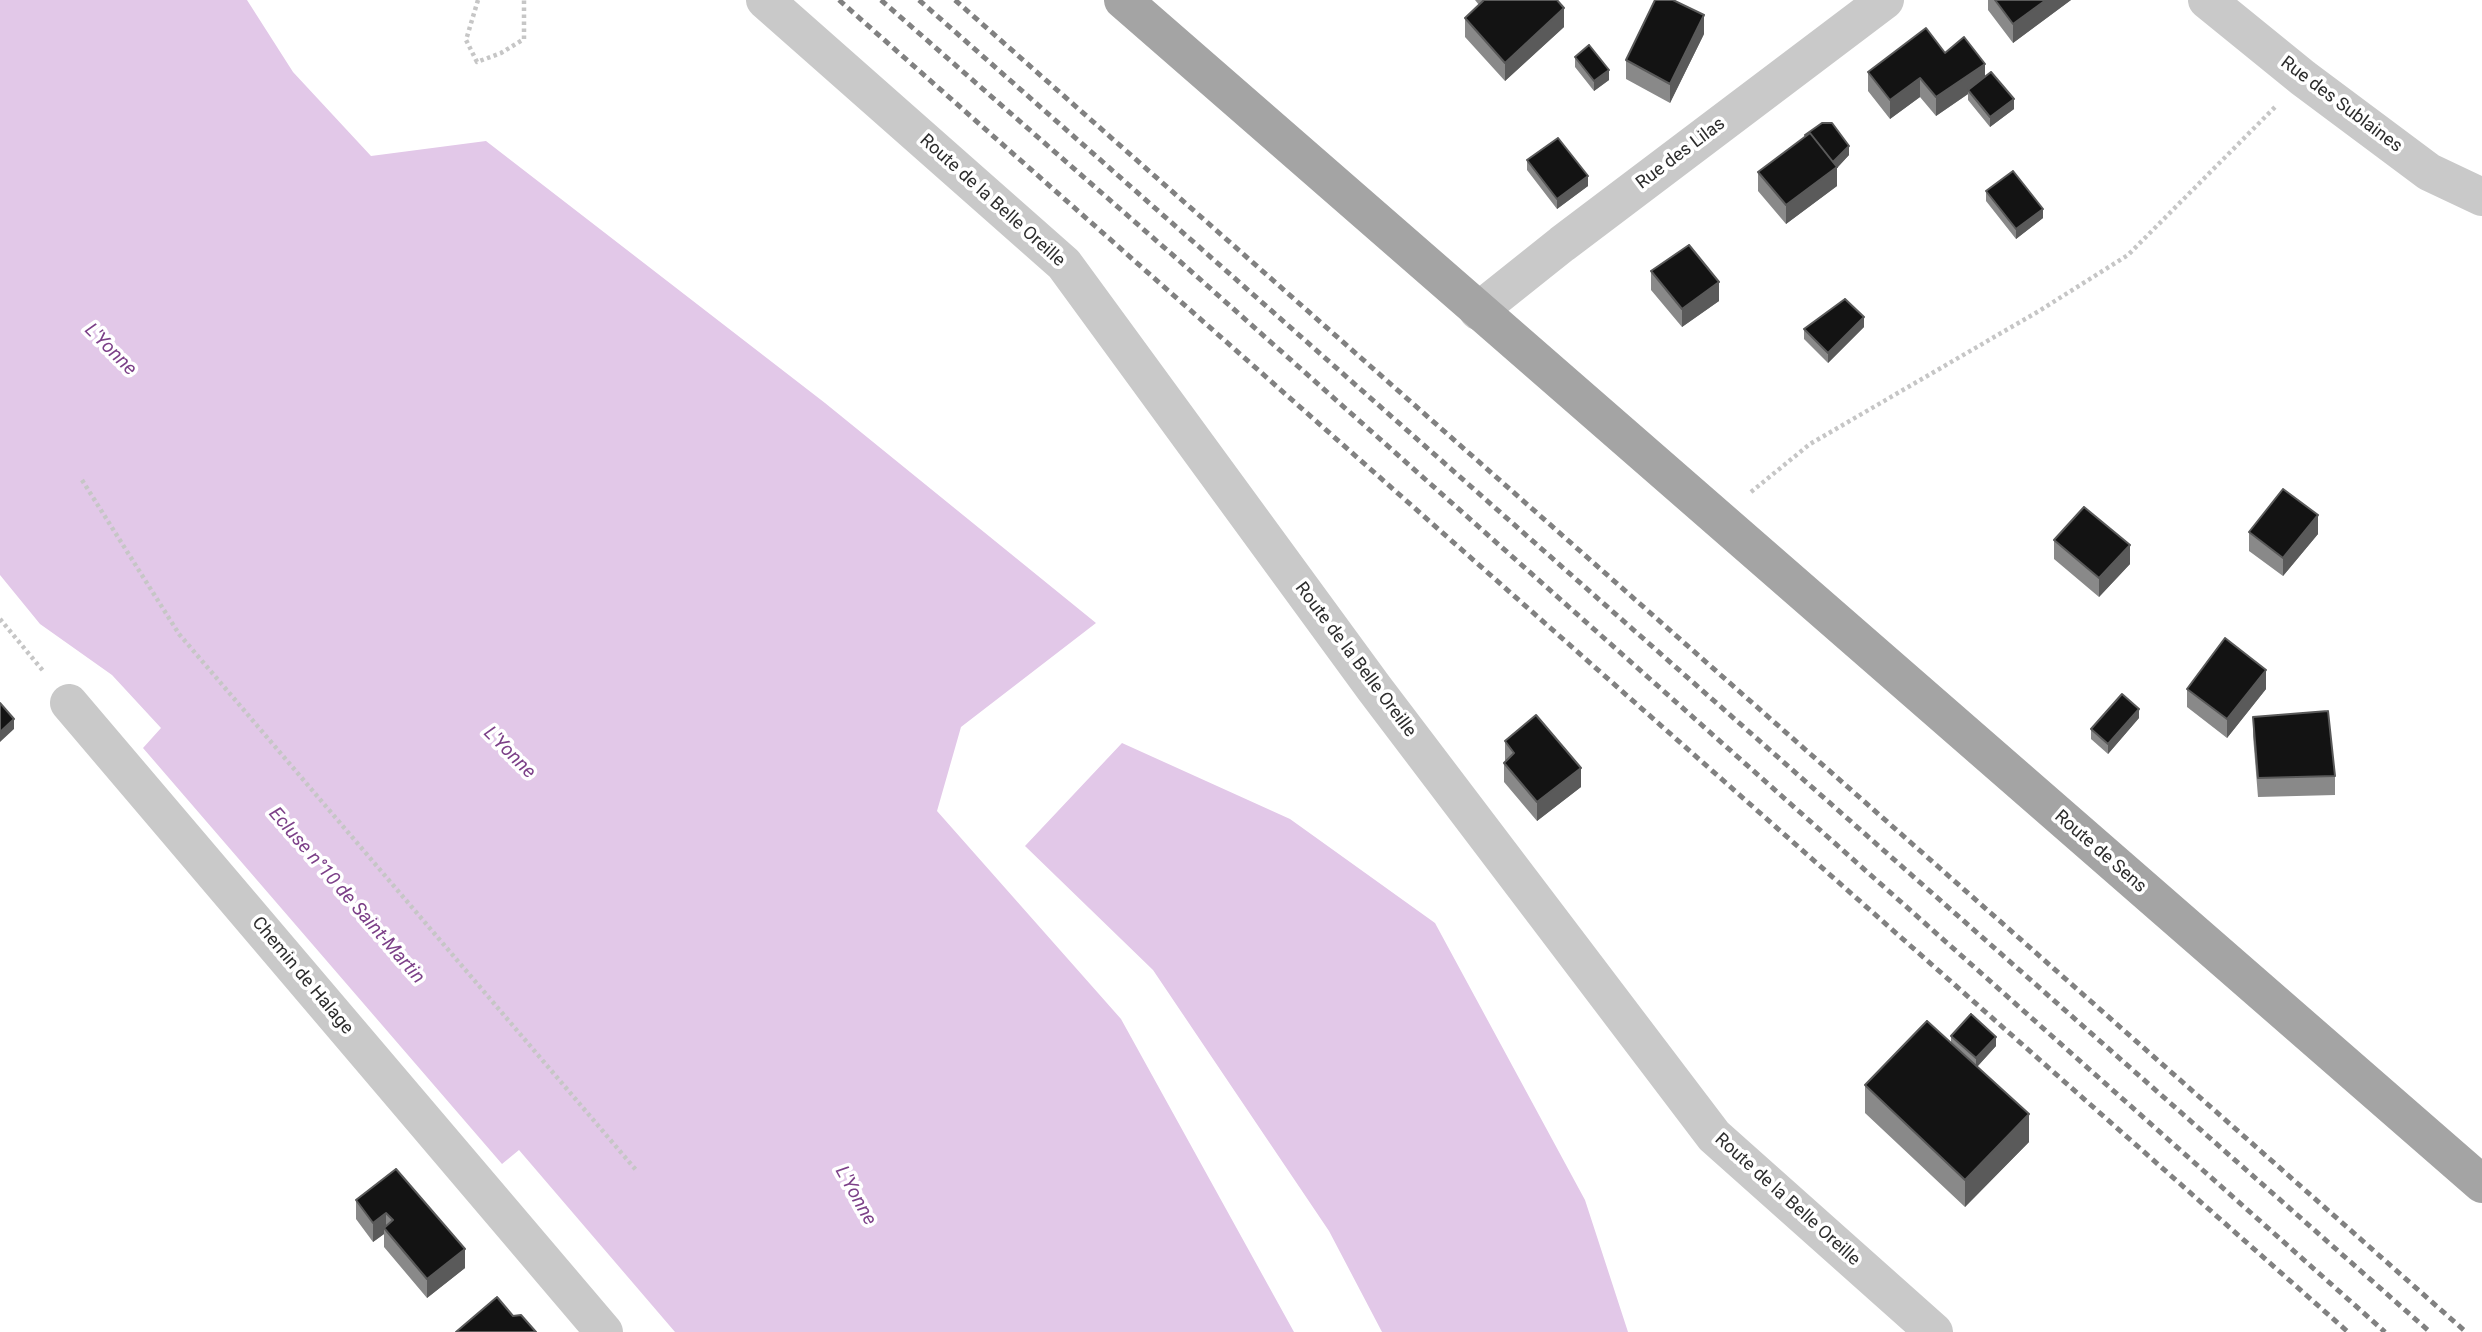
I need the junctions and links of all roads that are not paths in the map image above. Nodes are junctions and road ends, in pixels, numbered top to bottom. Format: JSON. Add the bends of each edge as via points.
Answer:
{"nodes":[{"id":1,"x":765,"y":0,"type":"edge"},
{"id":2,"x":1123,"y":0,"type":"edge"},
{"id":3,"x":1885,"y":0,"type":"edge"},
{"id":4,"x":2207,"y":0,"type":"edge"},
{"id":5,"x":2482,"y":197,"type":"edge"},
{"id":6,"x":1478,"y":311,"type":"junction"},
{"id":7,"x":69,"y":703,"type":"road end"},
{"id":8,"x":2482,"y":1184,"type":"edge"},
{"id":9,"x":604,"y":1332,"type":"edge"},
{"id":10,"x":1934,"y":1332,"type":"edge"}],
"edges":[{"from":1,"to":10,"type":"street","name":"Route de la Belle Oreille","via":[[1064,264],[1374,688],[1714,1136]]},
{"from":2,"to":6,"type":"main road","name":"Route de Sens"},
{"from":3,"to":6,"type":"street","name":"Rue des Lilas"},
{"from":4,"to":5,"type":"street","name":"Rue des Sublaines","via":[[2429,172]]},
{"from":6,"to":8,"type":"main road","name":"Route de Sens"},
{"from":7,"to":9,"type":"street","name":"Chemin de Halage"}]}
